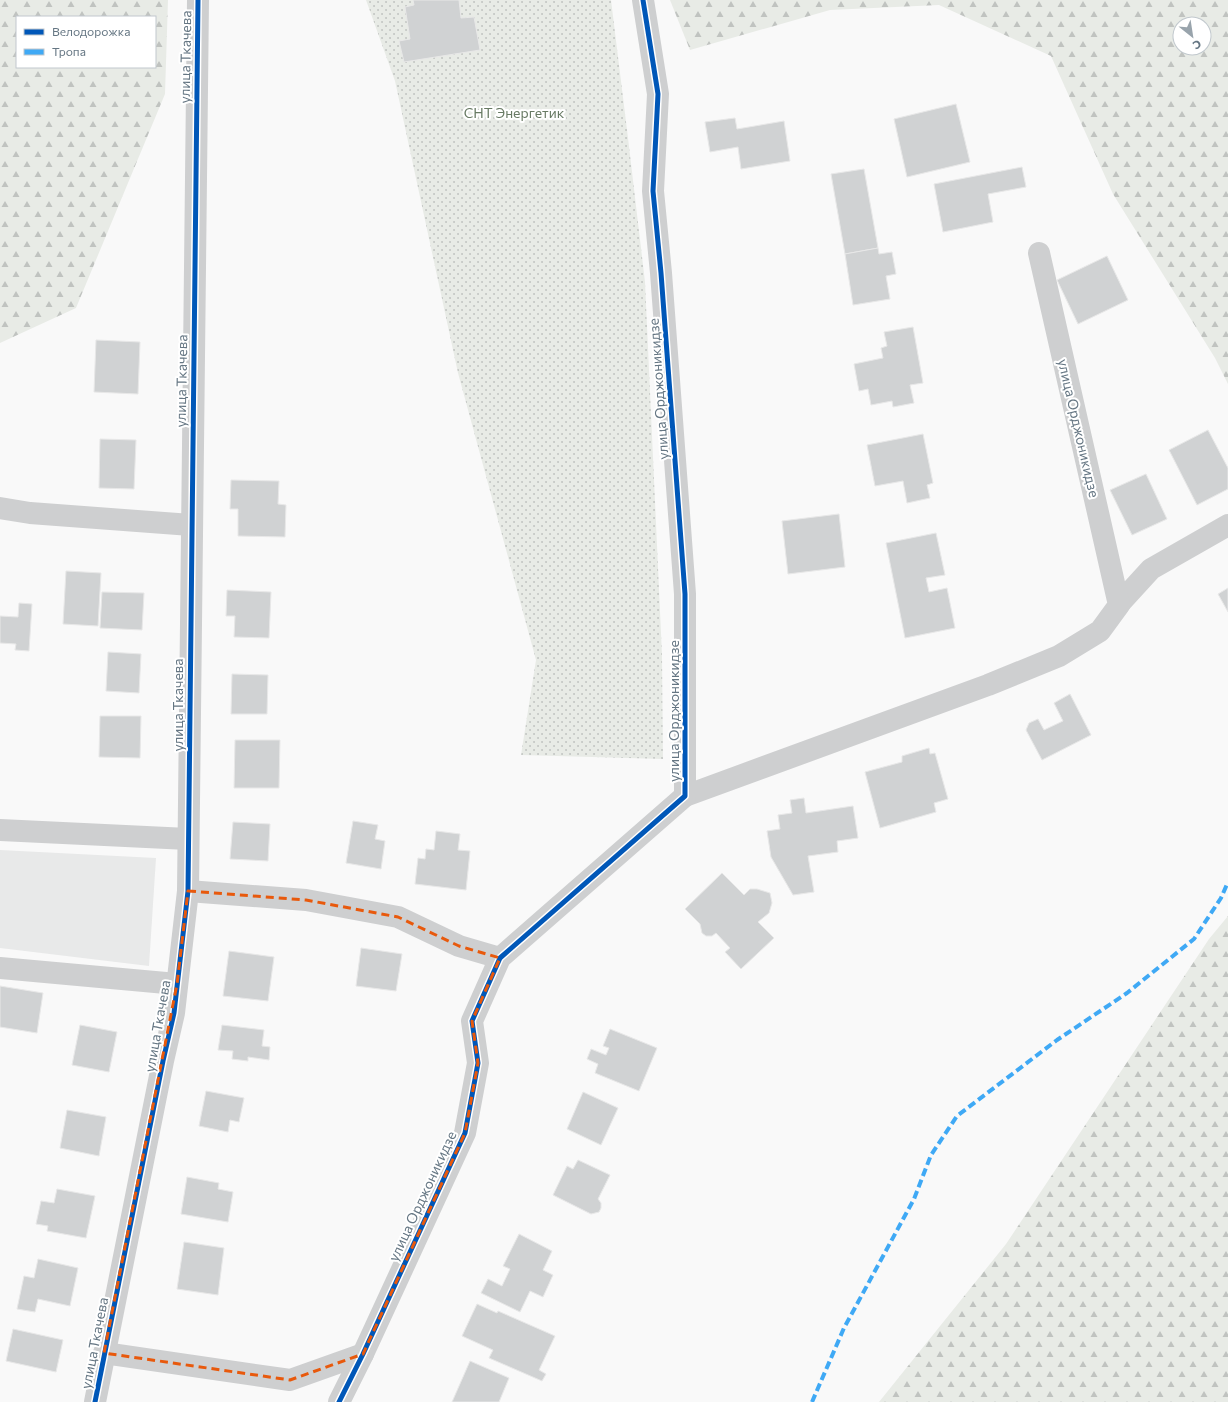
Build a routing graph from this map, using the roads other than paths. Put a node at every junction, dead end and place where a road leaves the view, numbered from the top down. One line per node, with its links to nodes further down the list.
1 (198, 0): 6 (street, улица Ткачева)
2 (643, 0): 8 (street, улица Орджоникидзе)
3 (1039, 253): 7 (street, улица Орджоникидзе)
4 (0, 508): 6 (street)
5 (1228, 524): 7 (street, улица Орджоникидзе)
6 (191, 525): 10 (street, улица Ткачева)
7 (1119, 604): 8 (street, улица Орджоникидзе)
8 (685, 796): 12 (street, улица Орджоникидзе)
9 (0, 830): 10 (street)
10 (188, 839): 11 (street, улица Ткачева)
11 (188, 890): 12 (street); 14 (street, улица Ткачева)
12 (500, 958): 16 (street, улица Орджоникидзе)
13 (0, 968): 14 (street)
14 (177, 984): 15 (street, улица Ткачева)
15 (104, 1353): 16 (street); 17 (street, улица Ткачева)
16 (363, 1354): 18 (street, улица Орджоникидзе)
17 (95, 1402)
18 (339, 1402)

